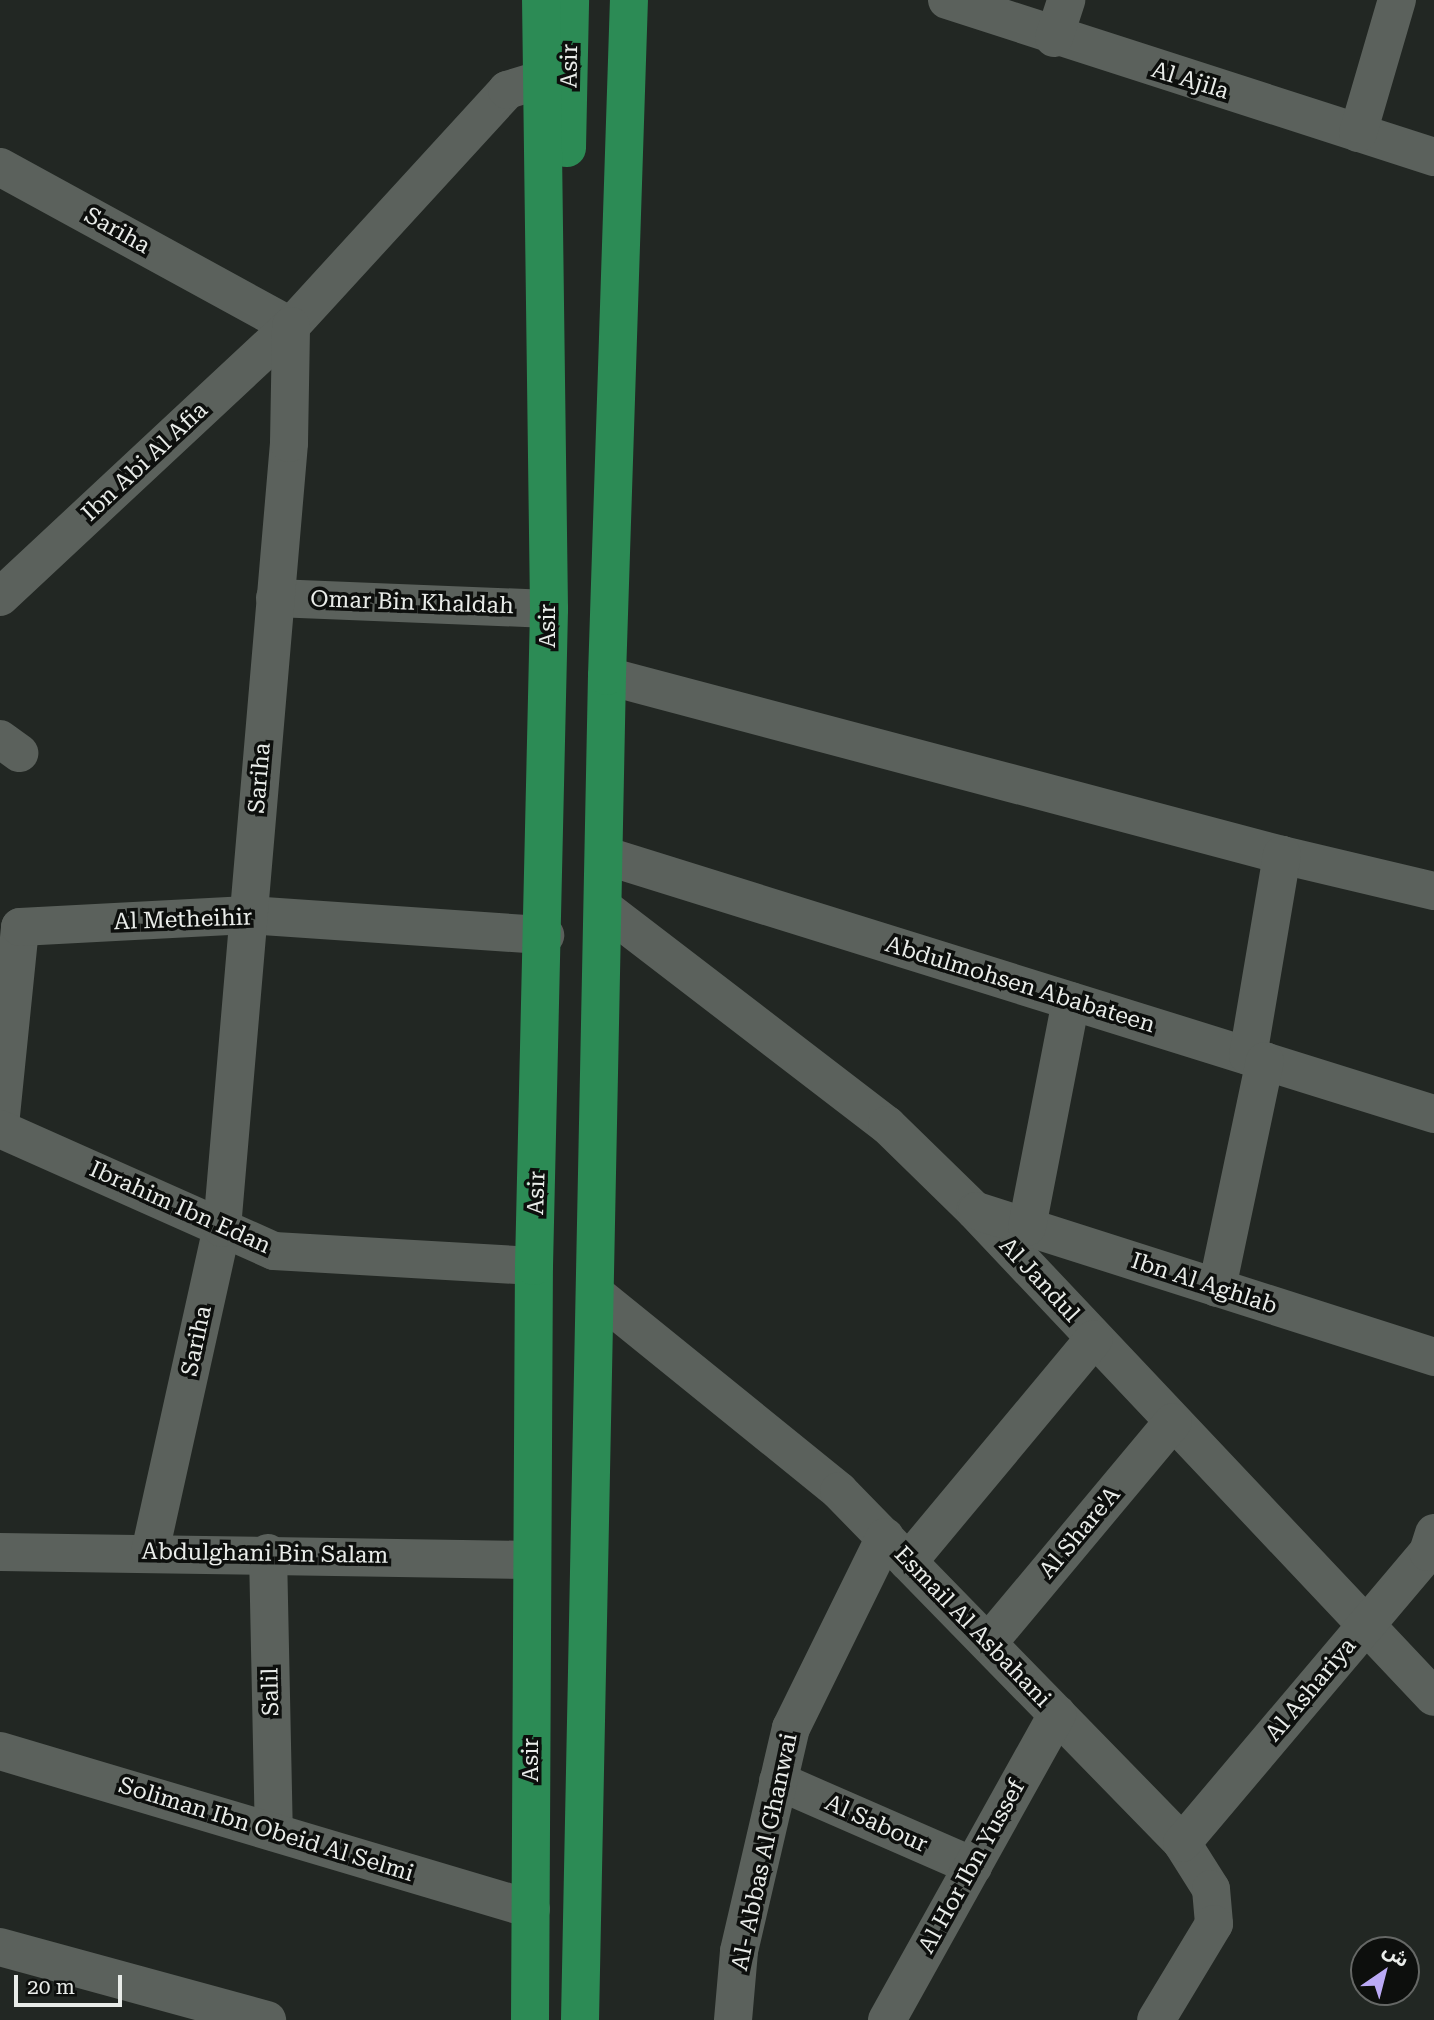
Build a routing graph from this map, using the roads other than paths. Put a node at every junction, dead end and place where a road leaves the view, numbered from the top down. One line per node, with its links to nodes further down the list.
1 (541, 0): 8 (main road)
2 (570, 0): 13 (main road, Asir)
3 (629, 0): 17 (main road)
4 (947, 0): 7 (street, Al Ajila)
5 (1066, 0): 7 (street)
6 (1397, 0): 9 (street)
7 (1054, 38): 9 (street, Al Ajila)
8 (542, 79): 12 (street, Ibn Abi Al Afia); 13 (main road)
9 (1358, 133): 10 (street, Al Ajila)
10 (1434, 157)
11 (0, 167): 12 (street, Sariha)
12 (291, 326): 14 (street, Ibn Abi Al Afia); 15 (street, Sariha)
13 (546, 365): 16 (main road, Asir)
14 (0, 597)
15 (275, 598): 16 (street, Omar Bin Khaldah); 22 (street, Sariha)
16 (549, 609): 23 (main road, Asir)
17 (607, 676): 18 (street); 19 (main road)
18 (1282, 855): 20 (street); 25 (street)
19 (606, 856): 21 (main road); 24 (street, Abdulmohsen Ababateen)
20 (1434, 891)
21 (604, 908): 28 (street, Al Jandul); 33 (main road)
22 (248, 915): 23 (street, Al Metheihir); 27 (street, Al Metheihir); 30 (street, Sariha)
23 (545, 935): 31 (main road, Asir)
24 (1071, 1001): 25 (street, Abdulmohsen Ababateen); 29 (street)
25 (1257, 1059): 26 (street, Abdulmohsen Ababateen); 32 (street)
26 (1434, 1114)
27 (0, 1127): 30 (street, Ibrahim Ibn Edan)
28 (975, 1211): 29 (street, Ibn Al Aghlab); 34 (street, Al Jandul)
29 (1027, 1227): 32 (street, Ibn Al Aghlab)
30 (222, 1228): 31 (street, Ibrahim Ibn Edan); 40 (street, Sariha)
31 (534, 1266): 42 (main road, Asir)
32 (1217, 1288): 35 (street, Ibn Al Aghlab)
33 (596, 1294): 38 (street, Esmail Al Asbahani); 57 (main road)
34 (1094, 1339): 36 (street, Al Jandul); 38 (street, Al- Abbas Al Ghanwai)
35 (1434, 1357)
36 (1173, 1422): 43 (street, Al Jandul); 44 (street, Al Share'A)
37 (1434, 1533): 43 (street, Al Ashariya)
38 (897, 1550): 44 (street, Esmail Al Asbahani); 48 (street, Al- Abbas Al Ghanwai)
39 (0, 1552): 40 (street, Abdulghani Bin Salam)
40 (150, 1552): 41 (street, Abdulghani Bin Salam)
41 (268, 1553): 42 (street, Abdulghani Bin Salam); 49 (street, Salil)
42 (530, 1560): 52 (main road, Asir)
43 (1364, 1627): 45 (street, Al Jandul); 50 (street, Al Ashariya)
44 (988, 1643): 46 (street, Esmail Al Asbahani)
45 (1434, 1697)
46 (1057, 1714): 50 (street, Esmail Al Asbahani); 51 (street, Al Hor Ibn Yussef)
47 (0, 1751): 49 (street, Soliman Ibn Obeid Al Selmi)
48 (778, 1781): 51 (street, Al Sabour); 58 (street, Al- Abbas Al Ghanwai)
49 (274, 1832): 52 (street, Soliman Ibn Obeid Al Selmi)
50 (1182, 1843): 54 (street, Esmail Al Asbahani)
51 (973, 1866): 59 (street, Al Hor Ibn Yussef)
52 (531, 1909): 56 (main road, Asir)
53 (0, 1947): 55 (street)
54 (1167, 2015)
55 (267, 2020)
56 (530, 2020)
57 (580, 2020)
58 (733, 2020)
59 (887, 2020)

